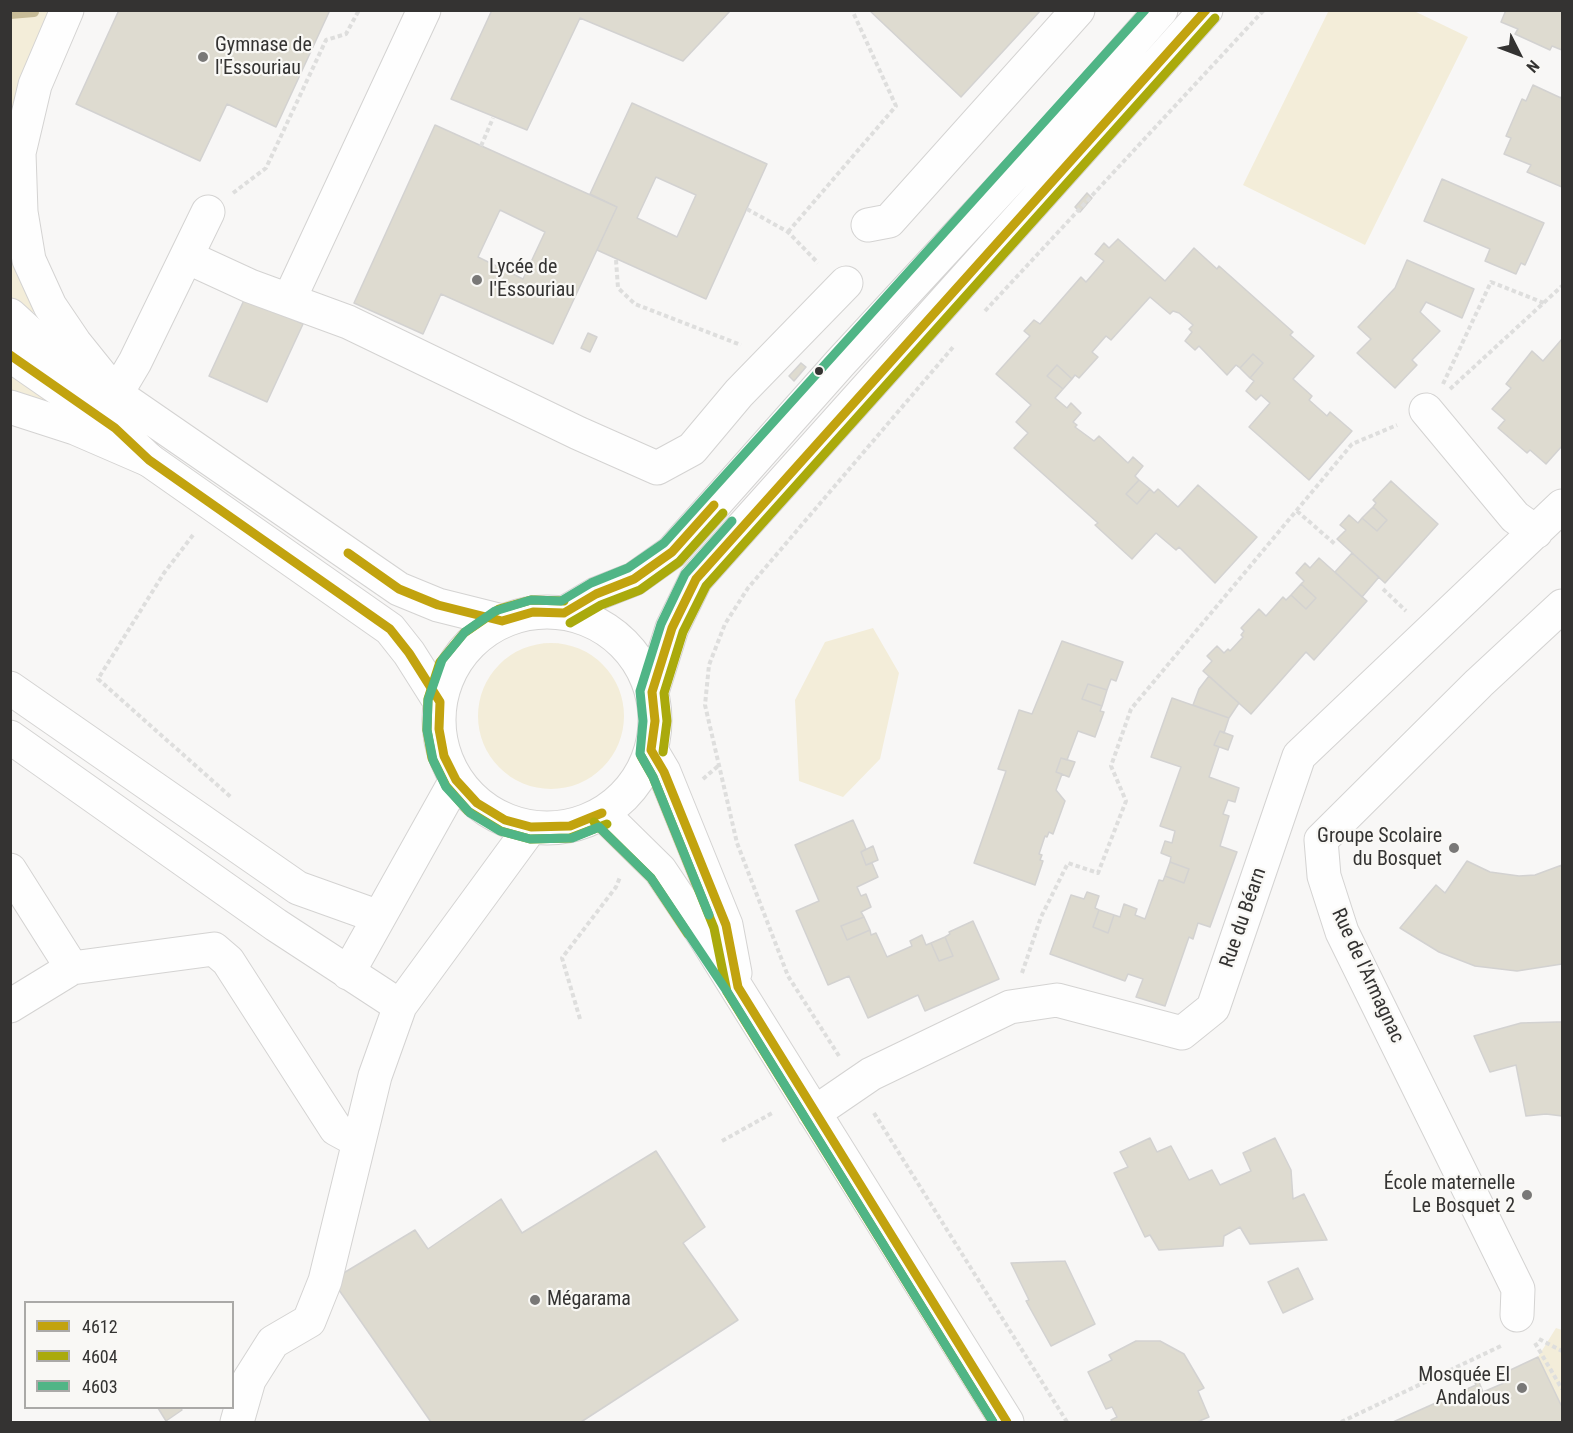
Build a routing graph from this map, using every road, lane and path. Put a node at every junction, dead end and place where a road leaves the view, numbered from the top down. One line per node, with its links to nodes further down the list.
1 (67, 10): 27 (street)
2 (359, 10): 12 (path)
3 (424, 10): 20 (street)
4 (852, 10): 14 (path)
5 (1078, 10): 13 (street)
6 (1161, 10): 37 (street)
7 (1206, 10): 40 (street)
8 (1264, 10): 23 (path)
9 (493, 118): 10 (path)
10 (481, 146)
11 (747, 208): 14 (path)
12 (208, 212): 15 (street)
13 (868, 225)
14 (788, 232): 17 (path)
15 (187, 257): 20 (street); 27 (street)
16 (616, 260): 25 (path)
17 (819, 264)
18 (846, 283): 20 (street)
19 (1563, 286): 21 (path)
20 (289, 300)
21 (1544, 303): 28 (path); 28 (path)
22 (10, 315): 27 (street)
23 (980, 316)
24 (957, 343): 44 (path)
25 (744, 346)
26 (10, 355): 30 (street)
27 (116, 394): 38 (street)
28 (1430, 406): 32 (path); 33 (street)
29 (10, 407): 30 (street)
30 (149, 460): 41 (street)
31 (1563, 506): 33 (street, Rue du Béarn)
32 (1297, 511): 35 (path); 58 (path)
33 (1536, 532): 58 (street, Rue du Béarn)
34 (193, 535): 47 (path)
35 (1336, 545)
36 (1563, 606): 64 (street, Rue de l'Armagnac)
37 (564, 613): 38 (street); 40 (street)
38 (502, 621): 41 (street)
39 (10, 688): 52 (street)
40 (652, 692): 43 (street)
41 (440, 702): 45 (street)
42 (10, 737): 54 (street)
43 (651, 750): 46 (street); 48 (street)
44 (718, 766): 46 (path); 60 (path)
45 (456, 780): 49 (street); 52 (street)
46 (675, 801): 55 (street)
47 (236, 802)
48 (602, 813): 49 (street); 50 (street)
49 (531, 827): 57 (street)
50 (634, 843): 55 (street); 59 (path)
51 (10, 870): 53 (street)
52 (379, 917): 54 (street)
53 (72, 968): 56 (street); 63 (street)
54 (348, 973): 57 (street)
55 (738, 987): 61 (street)
56 (10, 1006)
57 (400, 1006): 63 (street)
58 (1010, 1007): 60 (street, Rue du Béarn)
59 (580, 1019)
60 (857, 1085): 61 (street, Rue du Béarn); 69 (path)
61 (809, 1104): 62 (path); 68 (street)
62 (722, 1140)
63 (358, 1141): 67 (street)
64 (1523, 1324): 65 (path); 66 (path); 70 (path)
65 (1563, 1351)
66 (1563, 1389)
67 (237, 1422)
68 (1007, 1422)
69 (1067, 1422)
70 (1341, 1422)

